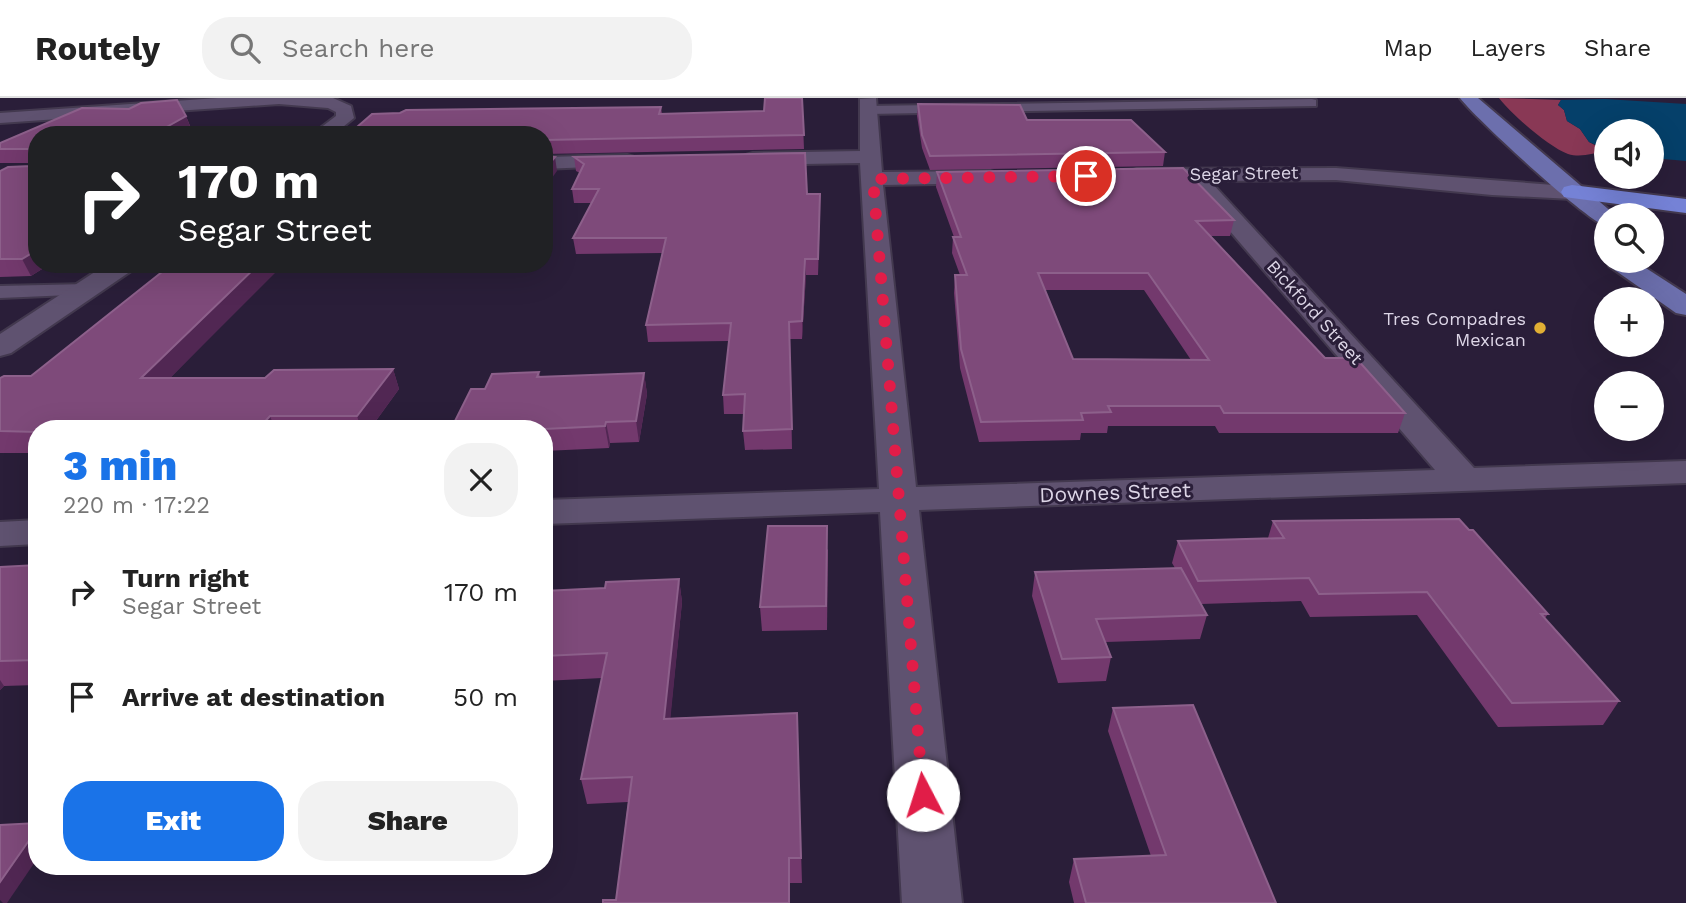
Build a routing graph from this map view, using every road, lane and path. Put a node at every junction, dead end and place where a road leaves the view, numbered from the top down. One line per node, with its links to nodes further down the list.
1 (1471, 100): 13 (main road)
2 (1312, 103): 3 (lane)
3 (868, 105): 9 (street)
4 (0, 118): 5 (street)
5 (333, 126)
6 (739, 159): 9 (street)
7 (642, 161): 8 (street)
8 (553, 163)
9 (872, 168): 12 (street); 26 (street)
10 (1192, 174): 11 (street, Segar Street); 13 (street, Segar Street); 25 (street, Bickford Street)
11 (1123, 175)
12 (1012, 177)
13 (1572, 192): 14 (highway); 15 (highway); 16 (main road); 17 (main road)
14 (1686, 193)
15 (1686, 206)
16 (1594, 209)
17 (1575, 224)
18 (111, 273): 20 (street)
19 (1637, 273): 22 (main road)
20 (87, 289): 21 (lane); 23 (street)
21 (0, 292)
22 (1686, 307)
23 (0, 347)
24 (1686, 472): 25 (street, Downes Street)
25 (1465, 481): 26 (street, Downes Street)
26 (899, 498): 27 (street, Downes Street); 30 (street)
27 (553, 512)
28 (28, 533): 29 (street)
29 (0, 534)
30 (932, 903)

